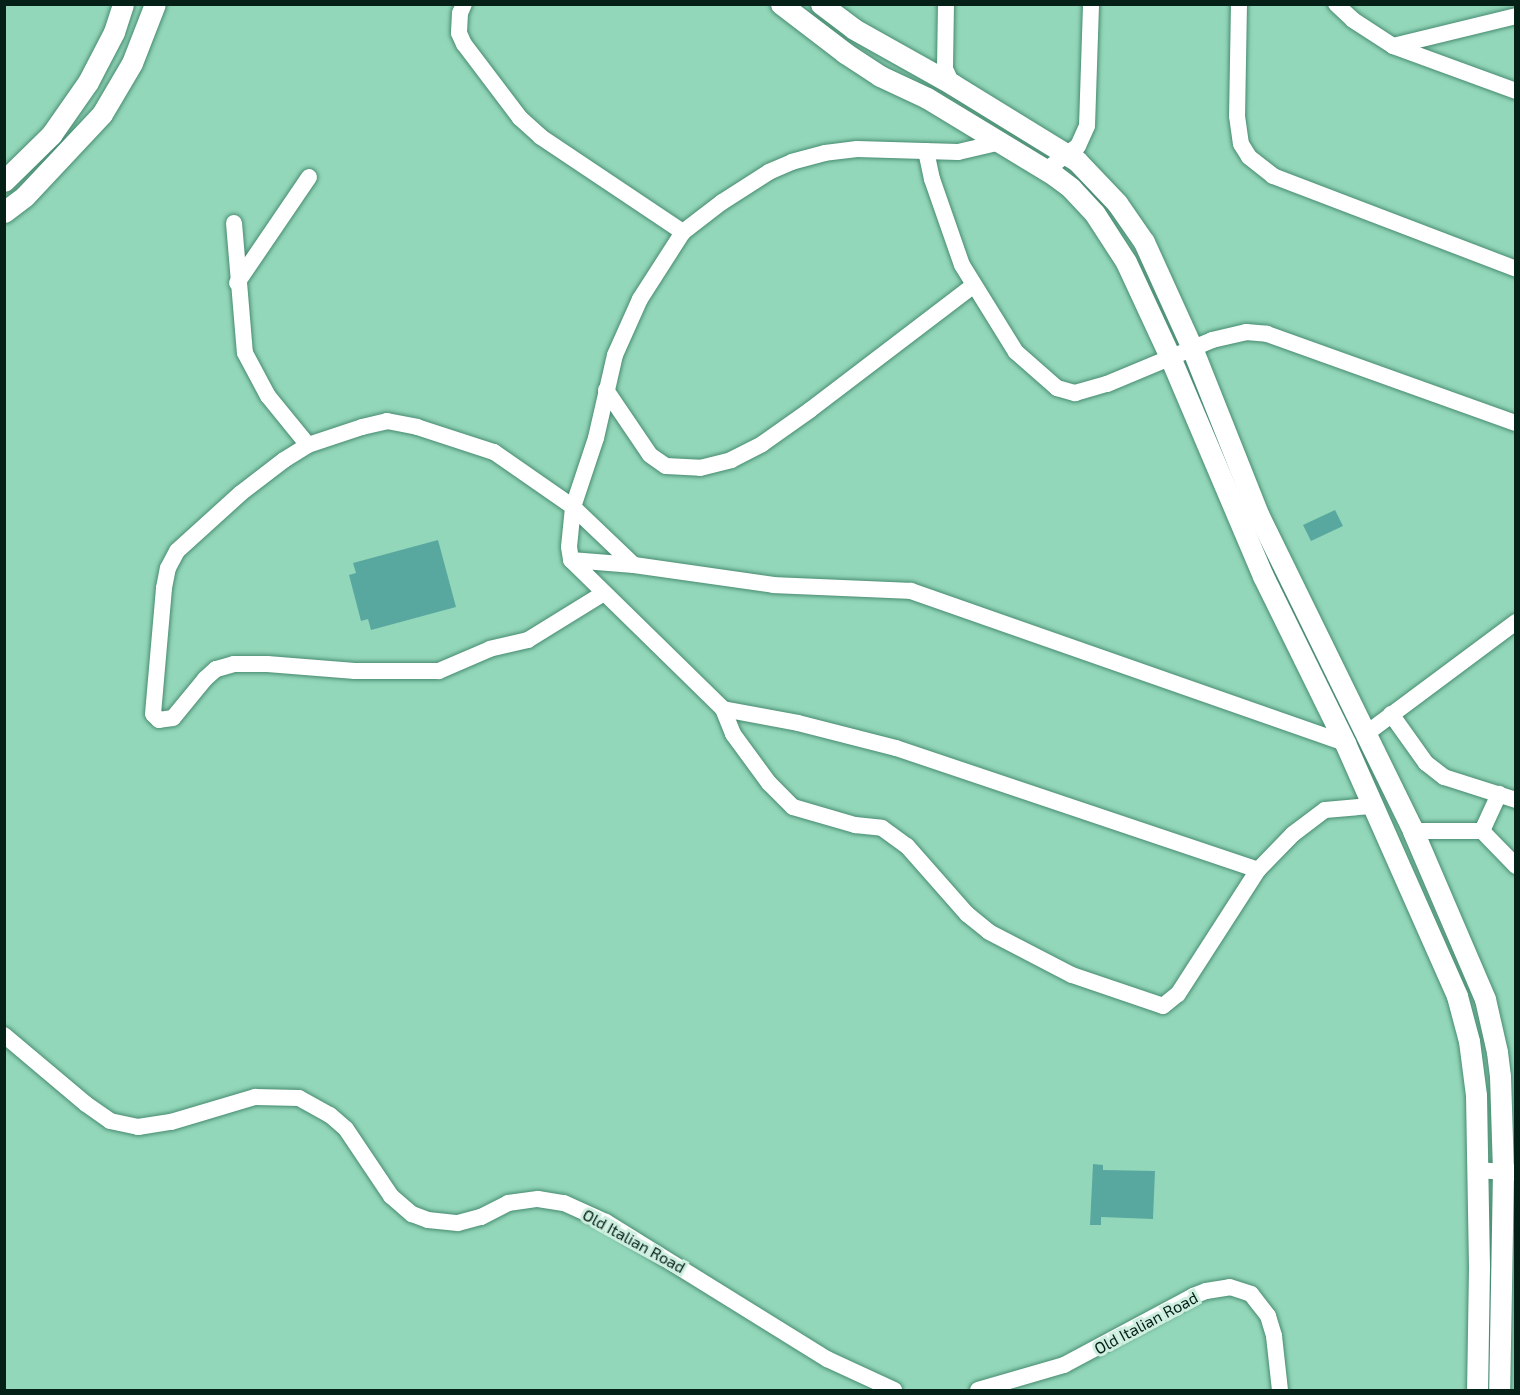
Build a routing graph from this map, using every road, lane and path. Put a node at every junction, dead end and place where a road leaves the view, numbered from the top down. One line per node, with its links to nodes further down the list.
1 (123, 4): 19 (main road)
2 (155, 4): 20 (main road)
3 (464, 4): 22 (street)
4 (781, 4): 14 (main road)
5 (821, 4): 12 (main road)
6 (946, 4): 12 (street)
7 (1091, 4): 16 (street)
8 (1239, 4): 23 (street)
9 (1336, 4): 11 (street)
10 (1515, 16): 11 (street)
11 (1394, 46): 13 (street)
12 (952, 84): 16 (main road)
13 (1515, 91)
14 (1001, 142): 15 (street); 17 (main road)
15 (926, 151): 22 (street); 25 (street)
16 (1067, 154): 17 (street); 26 (main road)
17 (1046, 170): 27 (main road)
18 (309, 177): 24 (street)
19 (4, 181)
20 (4, 212)
21 (234, 223): 24 (street)
22 (683, 232): 28 (street)
23 (1515, 270)
24 (237, 283): 30 (street)
25 (974, 285): 27 (street); 28 (street)
26 (1192, 348): 27 (street); 29 (street); 32 (main road)
27 (1170, 357): 32 (main road)
28 (606, 390): 31 (street)
29 (1515, 423)
30 (308, 446): 31 (street); 37 (street)
31 (573, 507): 33 (street); 34 (street)
32 (1250, 520): 35 (main road); 36 (main road)
33 (571, 560): 34 (street); 37 (street)
34 (634, 565): 42 (street)
35 (1283, 566): 36 (main road); 41 (main road)
36 (1263, 576): 42 (main road)
37 (604, 593): 39 (street)
38 (1515, 622): 40 (street)
39 (723, 709): 49 (street); 49 (street)
40 (1391, 714): 41 (street); 43 (street)
41 (1367, 733): 46 (main road)
42 (1345, 743): 45 (main road)
43 (1499, 794): 44 (street); 47 (street)
44 (1515, 800)
45 (1371, 806): 49 (street); 51 (main road)
46 (1413, 831): 47 (street); 52 (main road)
47 (1482, 831): 48 (street)
48 (1515, 866)
49 (1258, 870)
50 (4, 1035): 53 (street, Old Italian Road)
51 (1477, 1170): 52 (street); 56 (main road)
52 (1509, 1172): 57 (main road)
53 (894, 1390)
54 (978, 1390): 55 (street, Old Italian Road)
55 (1280, 1390)
56 (1477, 1390)
57 (1498, 1390)

